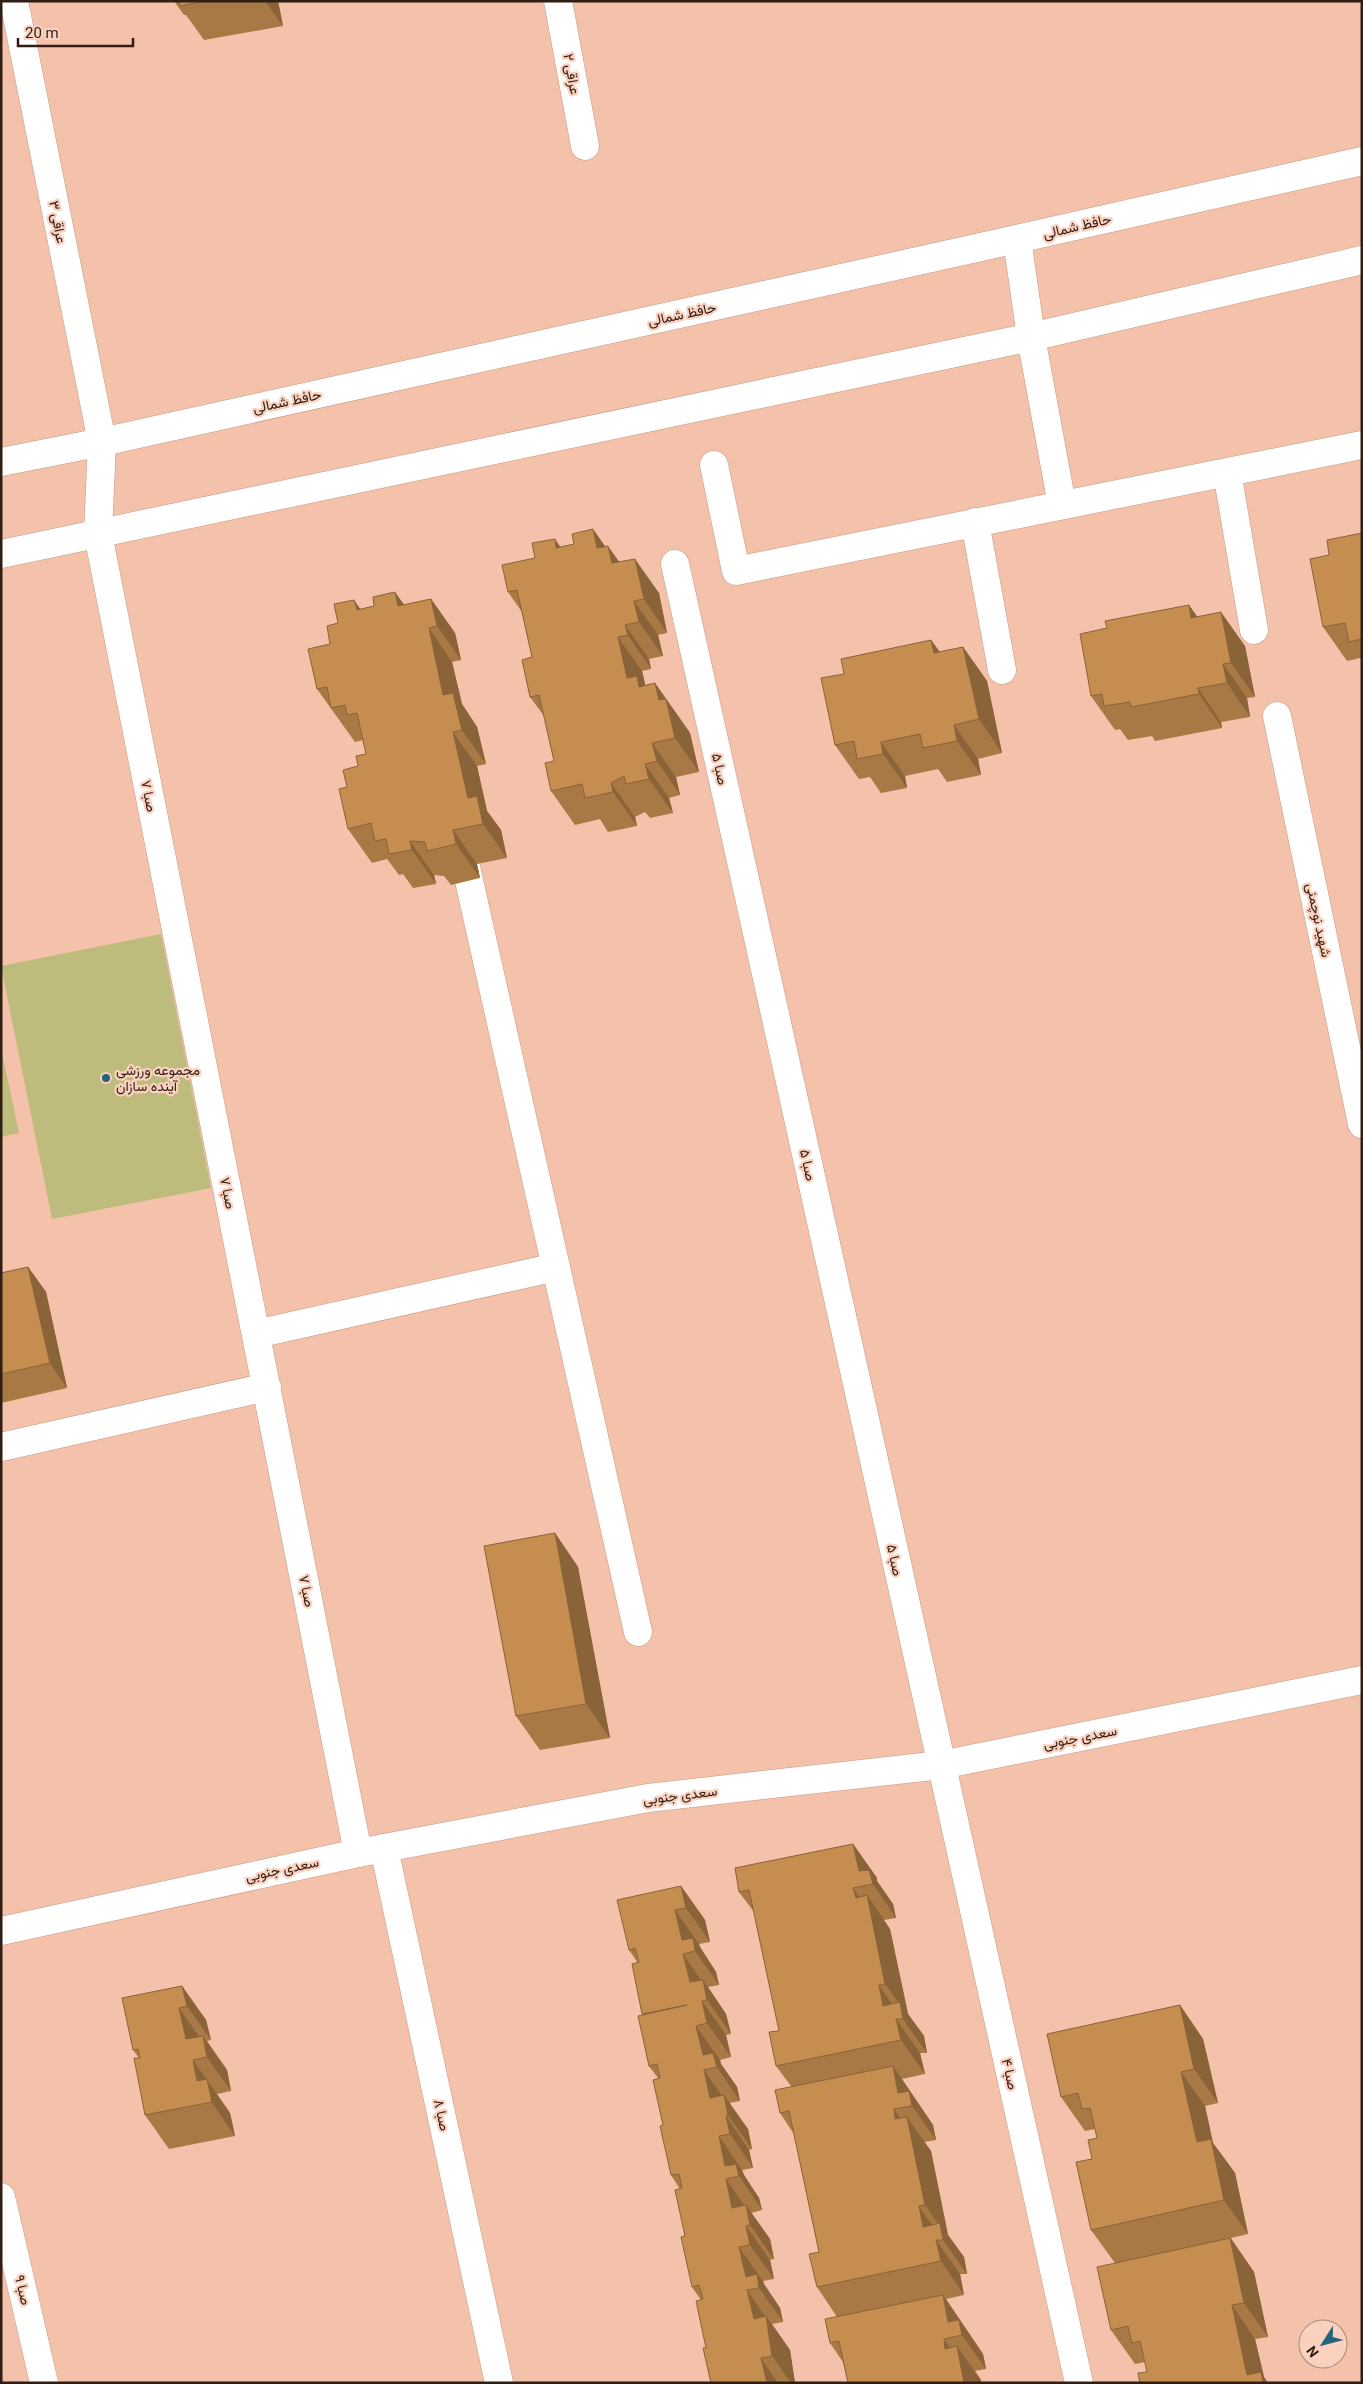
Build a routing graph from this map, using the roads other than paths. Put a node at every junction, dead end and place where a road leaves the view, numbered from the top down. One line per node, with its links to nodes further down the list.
1 (14, 1): 8 (street, عراقی ۳)
2 (558, 1): 3 (street, عراقی ۲)
3 (585, 146)
4 (1362, 161): 5 (street, حافظ شمالی)
5 (1017, 239): 7 (street); 8 (street, حافظ شمالی)
6 (1362, 260): 7 (street)
7 (1032, 337): 13 (street); 15 (street)
8 (102, 442): 10 (street, حافظ شمالی); 15 (street, عراقی ۳)
9 (1362, 445): 12 (street)
10 (1, 462)
11 (714, 465): 14 (street)
12 (1228, 472): 13 (street); 18 (street)
13 (1062, 505): 14 (street)
14 (975, 522): 19 (street)
15 (98, 534): 16 (street); 24 (street, صبا ۷)
16 (1, 554)
17 (675, 564): 29 (street, صبا ۵)
18 (1254, 630)
19 (1002, 670)
20 (1277, 716): 22 (street, شهید نوچمنی)
21 (461, 845): 23 (street)
22 (1362, 1124)
23 (556, 1267): 24 (street); 27 (street)
24 (256, 1334): 25 (street, صبا ۷)
25 (266, 1387): 26 (street); 30 (street, صبا ۷)
26 (1, 1447)
27 (638, 1632)
28 (1362, 1680): 29 (street, سعدی جنوبی)
29 (941, 1765): 30 (street, سعدی جنوبی); 35 (street, صبا ۴)
30 (371, 1850): 31 (street, سعدی جنوبی); 34 (street, صبا ۸)
31 (1, 1932)
32 (1, 2197): 33 (street, صبا ۹)
33 (44, 2383)
34 (499, 2383)
35 (1079, 2383)

